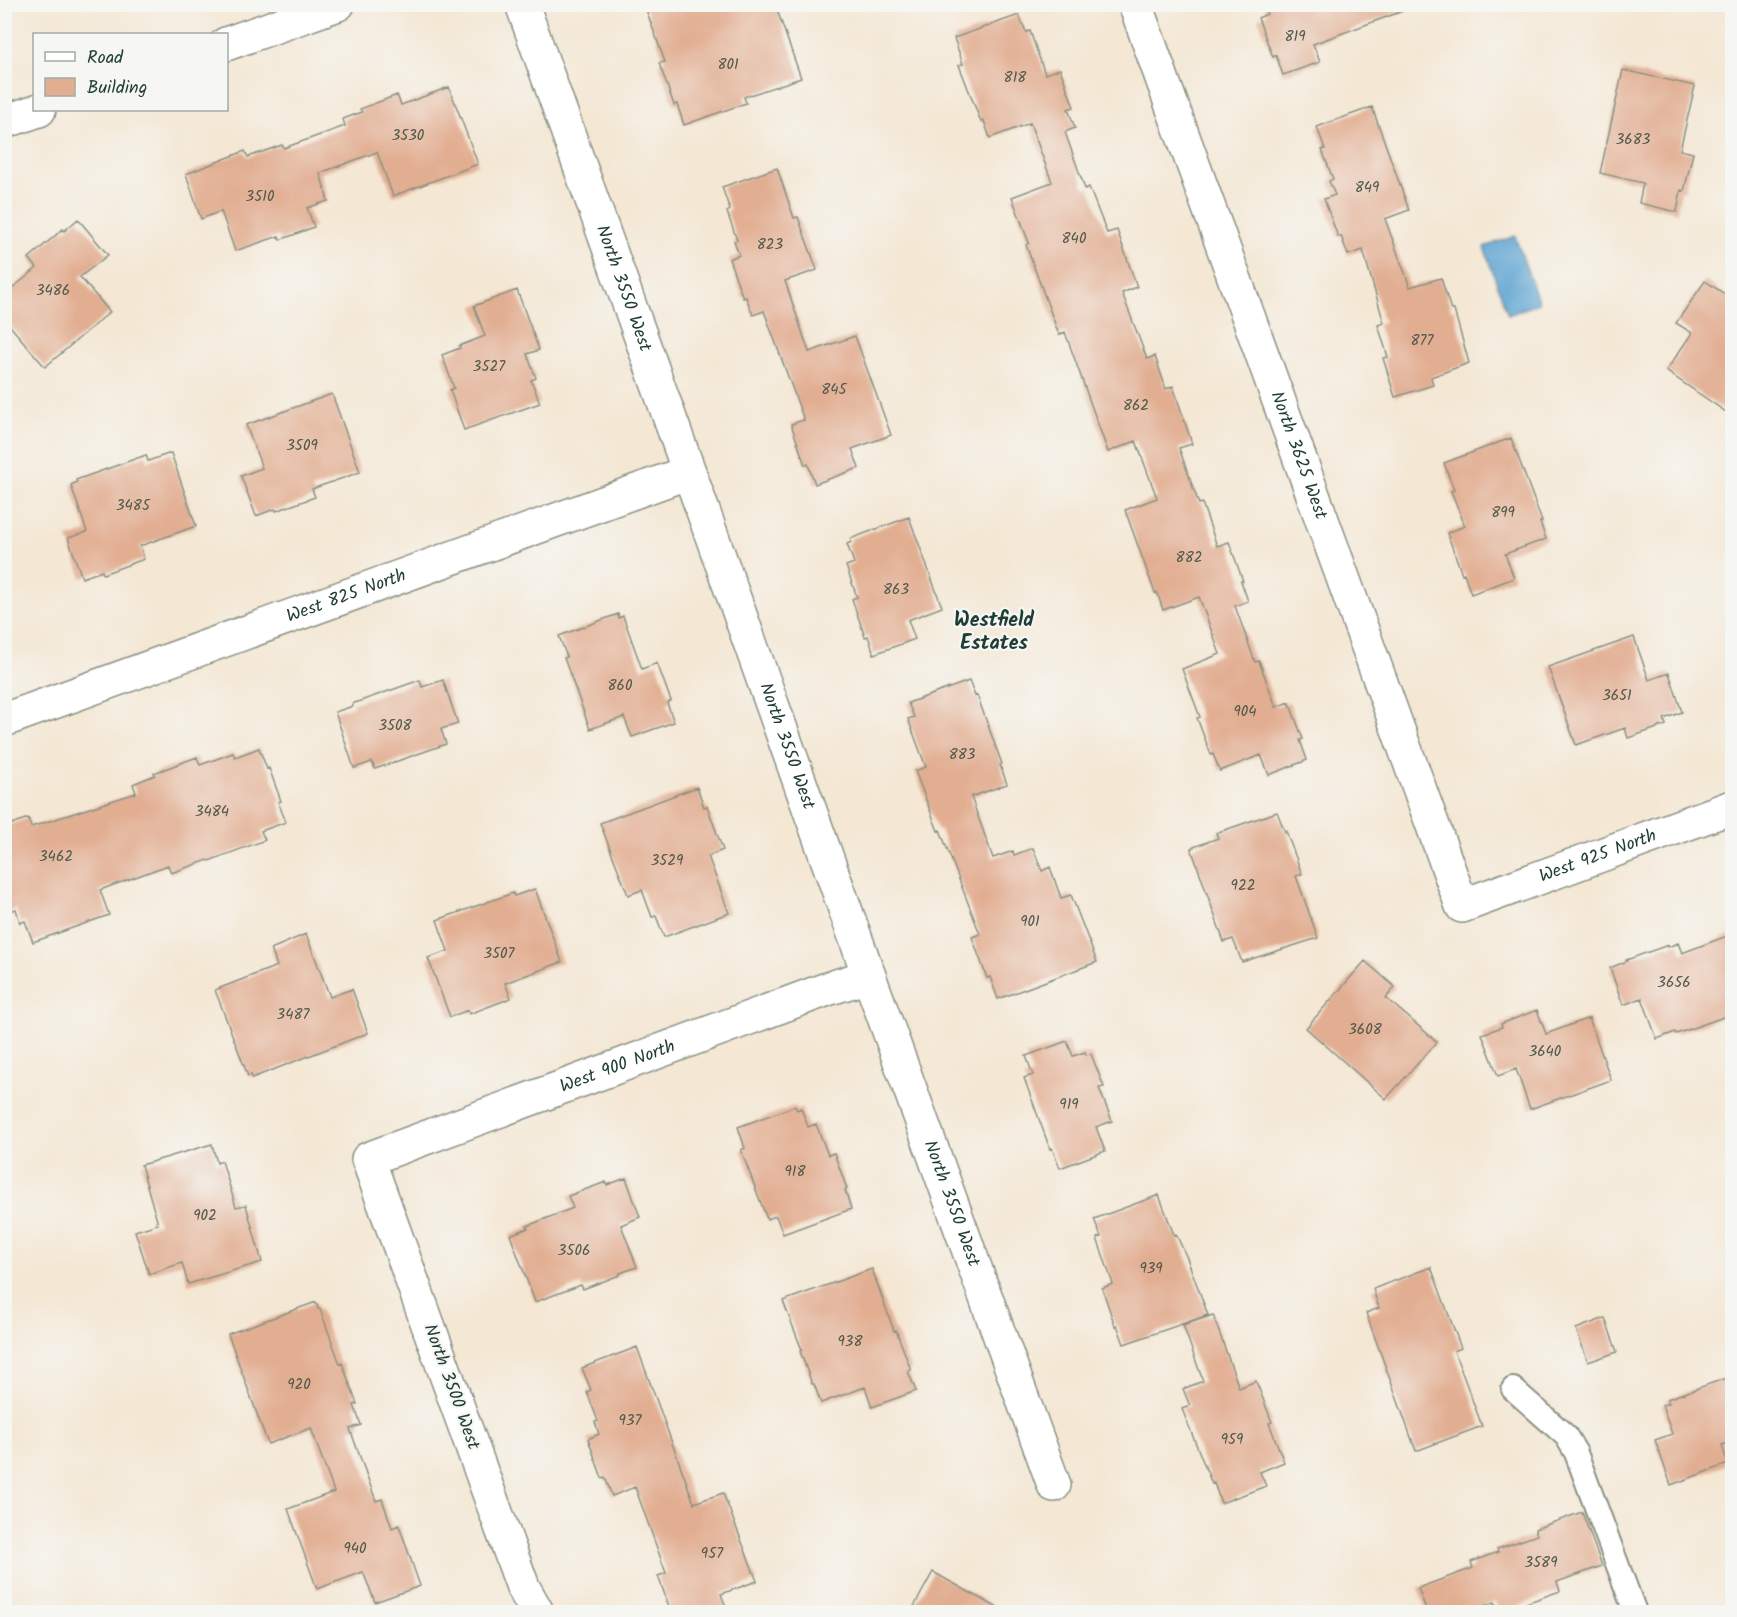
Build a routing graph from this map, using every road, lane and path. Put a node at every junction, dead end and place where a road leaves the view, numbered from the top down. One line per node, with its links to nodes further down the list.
1 (338, 4): 4 (street)
2 (522, 4): 7 (street, North 3550 West)
3 (1135, 4): 10 (street, North 3625 West)
4 (228, 43)
5 (36, 111): 6 (street)
6 (4, 122)
7 (689, 472): 8 (street, West 825 North); 11 (street, North 3550 West)
8 (4, 720)
9 (1732, 807): 10 (street, West 925 North)
10 (1462, 906)
11 (869, 976): 12 (street, West 900 North); 14 (street, North 3550 West)
12 (368, 1159): 15 (street, North 3500 West)
13 (1514, 1389): 16 (lane)
14 (1054, 1485)
15 (537, 1612)
16 (1635, 1612)

